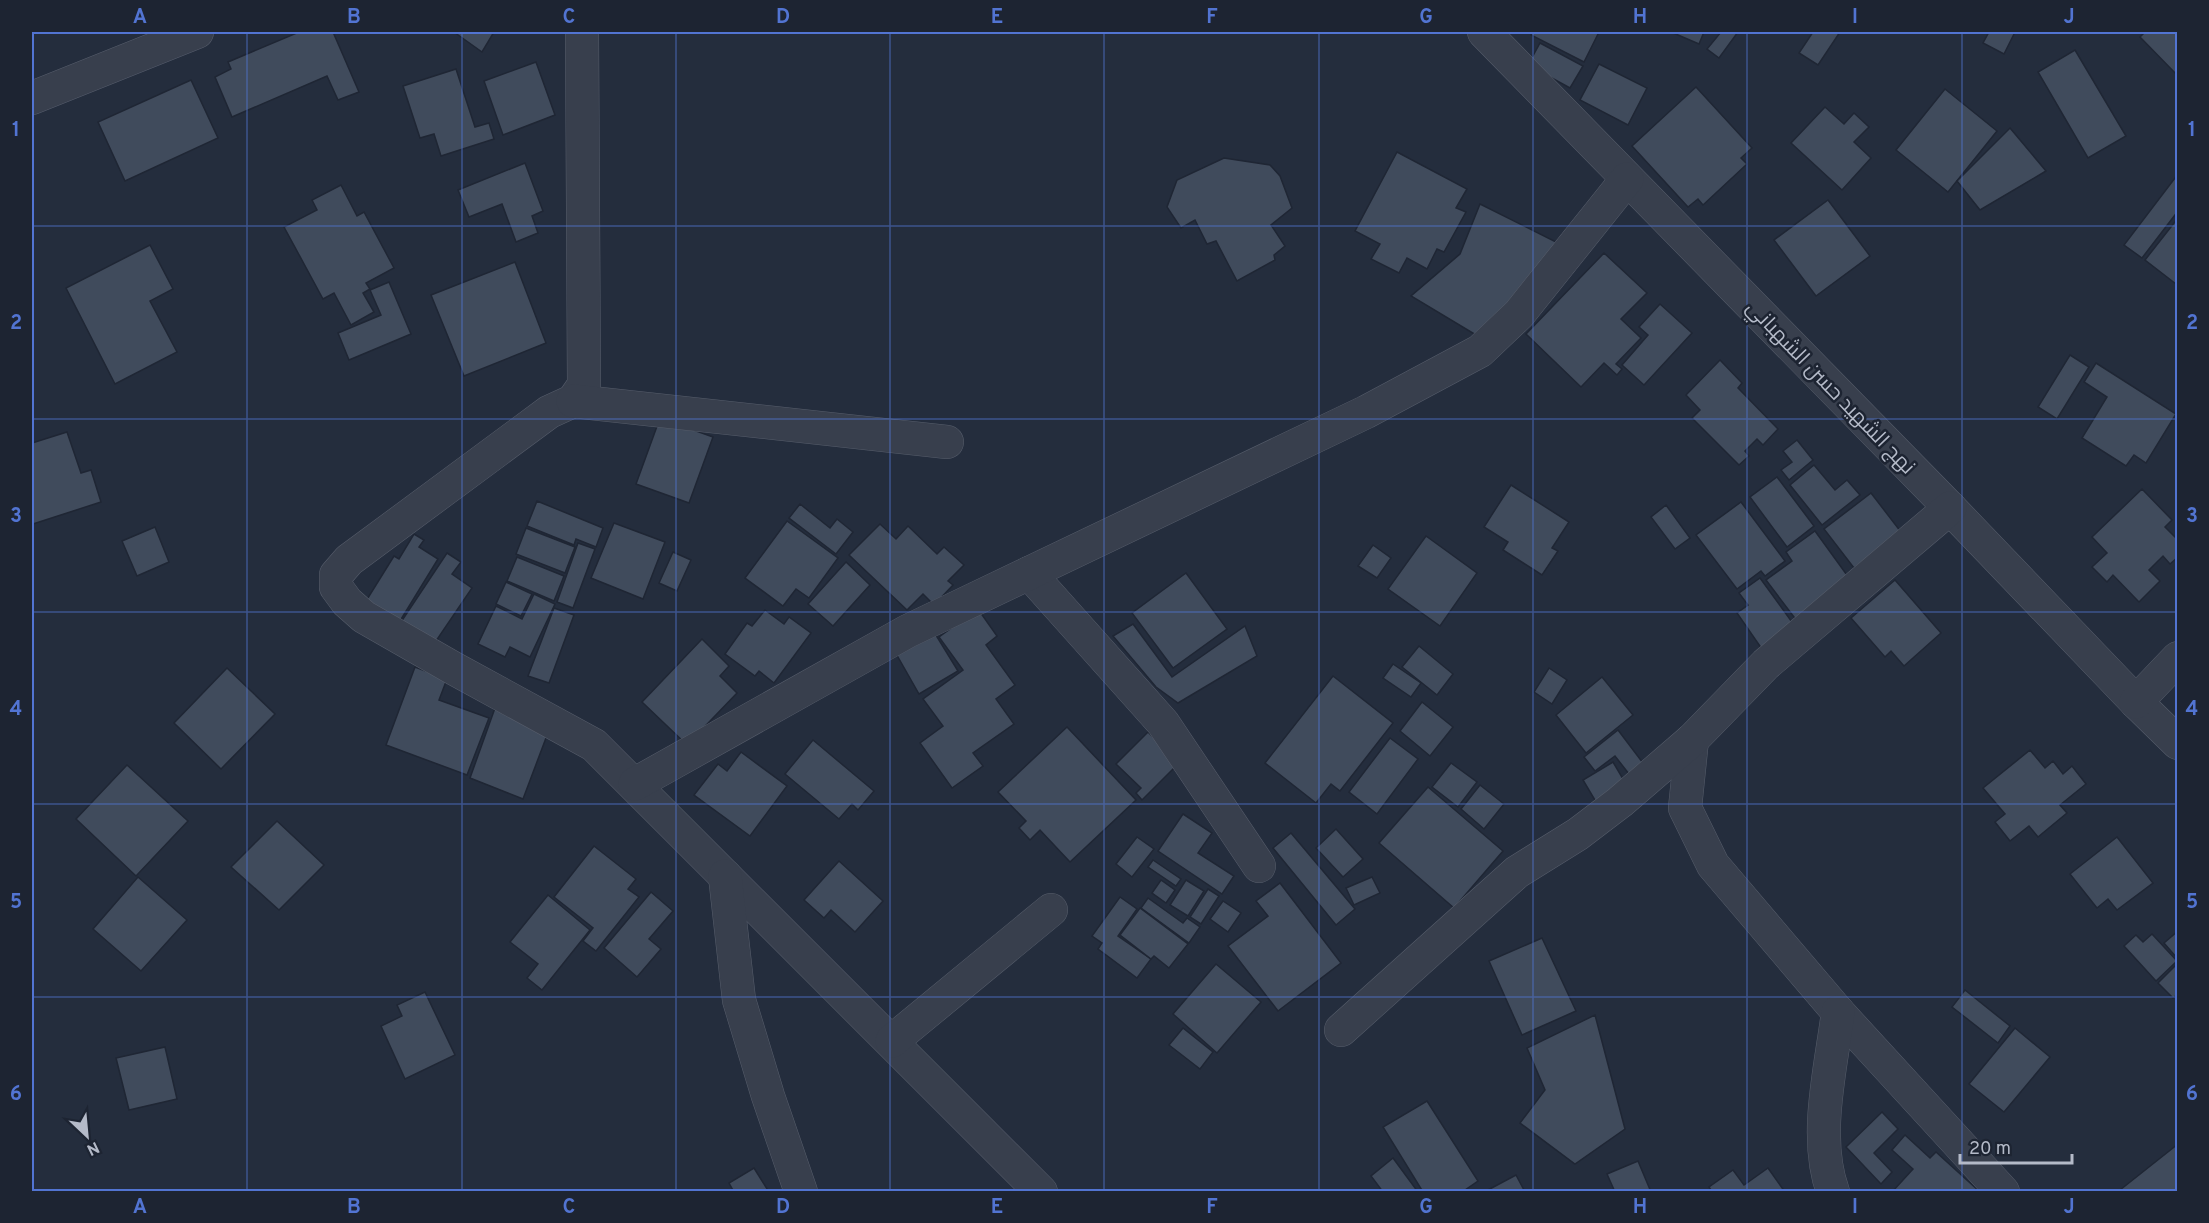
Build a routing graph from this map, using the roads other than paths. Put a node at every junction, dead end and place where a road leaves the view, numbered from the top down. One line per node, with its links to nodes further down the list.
1 (197, 32): 4 (street)
2 (582, 32): 6 (street)
3 (1484, 32): 5 (street, نهج الشهيد حسن الشهباني)
4 (32, 98)
5 (1627, 179): 8 (street, نهج الشهيد حسن الشهباني); 9 (street)
6 (573, 402): 7 (street); 14 (street)
7 (947, 442)
8 (1950, 508): 11 (street, نهج الشهيد حسن الشهباني); 12 (street)
9 (1029, 573): 14 (street); 15 (street)
10 (2178, 657): 11 (street)
11 (2136, 702): 13 (street, نهج الشهيد حسن الشهباني)
12 (1692, 740): 18 (street); 19 (street)
13 (2178, 743)
14 (634, 784): 16 (street)
15 (1259, 866)
16 (725, 876): 20 (street); 21 (street)
17 (1051, 910): 20 (street)
18 (1838, 1012): 23 (street); 24 (street)
19 (1341, 1030)
20 (892, 1041): 22 (street)
21 (801, 1191)
22 (1041, 1191)
23 (1833, 1191)
24 (2003, 1191)

